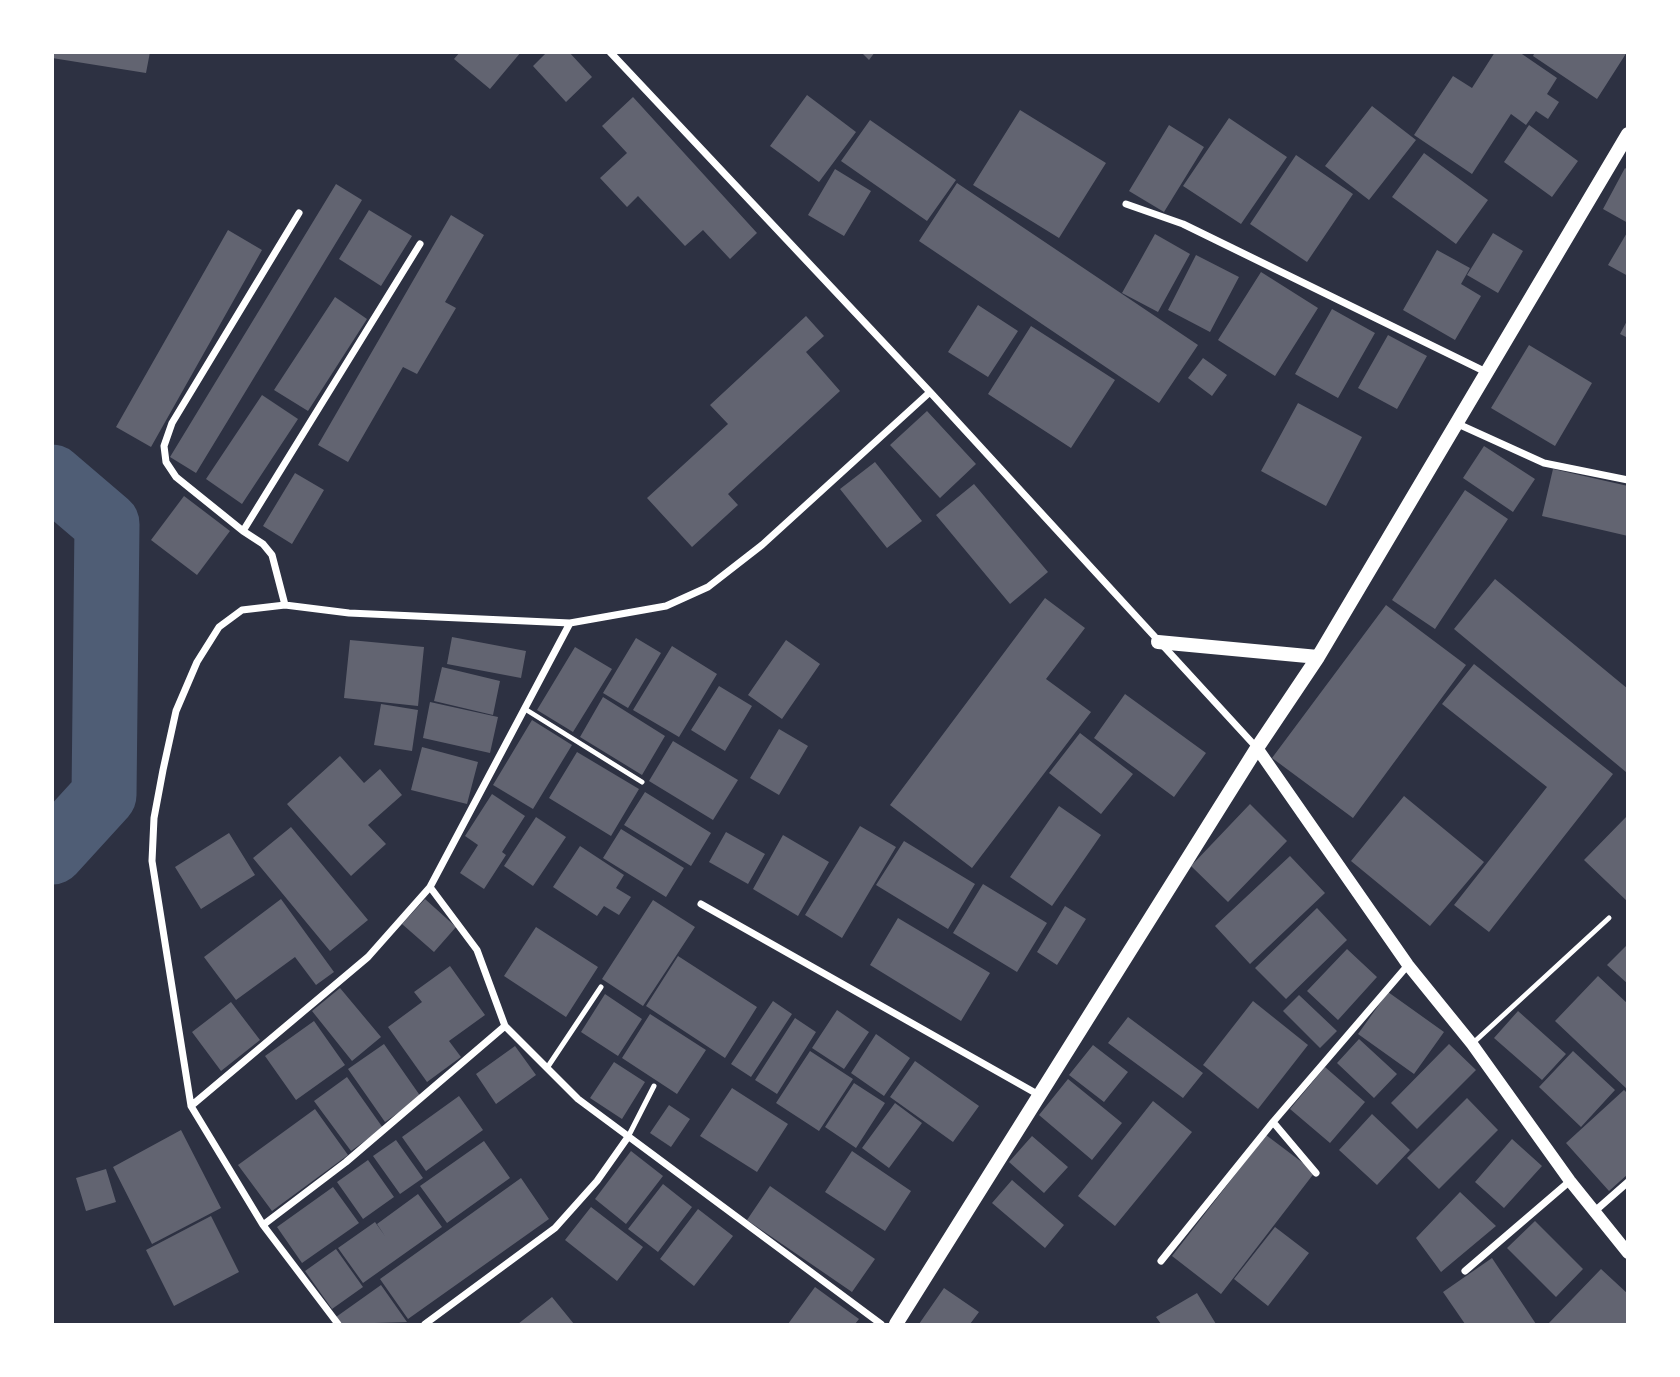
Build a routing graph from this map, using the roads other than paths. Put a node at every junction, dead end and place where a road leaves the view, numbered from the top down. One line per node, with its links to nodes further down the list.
1 (610, 52): 7 (street)
2 (1628, 134): 6 (main road)
3 (1126, 204): 6 (street)
4 (299, 213): 10 (street)
5 (420, 244): 10 (street)
6 (1488, 373): 8 (main road)
7 (930, 392): 12 (street); 13 (street)
8 (1458, 424): 9 (street); 14 (main road)
9 (1628, 480)
10 (243, 531): 11 (street)
11 (285, 605): 12 (street); 28 (street)
12 (570, 623): 15 (street)
13 (1158, 642): 14 (main road); 16 (street)
14 (1318, 657): 16 (main road)
15 (525, 709): 17 (lane); 18 (street)
16 (1257, 748): 21 (street); 27 (main road)
17 (642, 782)
18 (430, 887): 23 (street); 28 (street)
19 (701, 904): 27 (street)
20 (1609, 918): 24 (lane)
21 (1408, 965): 24 (street); 29 (street)
22 (601, 987): 25 (lane)
23 (505, 1026): 25 (street); 35 (street)
24 (1472, 1044): 32 (street)
25 (547, 1068): 30 (street)
26 (654, 1086): 30 (lane)
27 (1040, 1095): 42 (main road)
28 (191, 1106): 35 (street)
29 (1273, 1122): 31 (street); 37 (street)
30 (628, 1137): 40 (street); 41 (street)
31 (1316, 1173)
32 (1570, 1181): 34 (street); 38 (street)
33 (1628, 1182): 34 (street)
34 (1595, 1212): 36 (street)
35 (263, 1225): 39 (street)
36 (1628, 1253)
37 (1161, 1261)
38 (1465, 1271)
39 (338, 1325)
40 (425, 1325)
41 (881, 1325)
42 (896, 1325)

